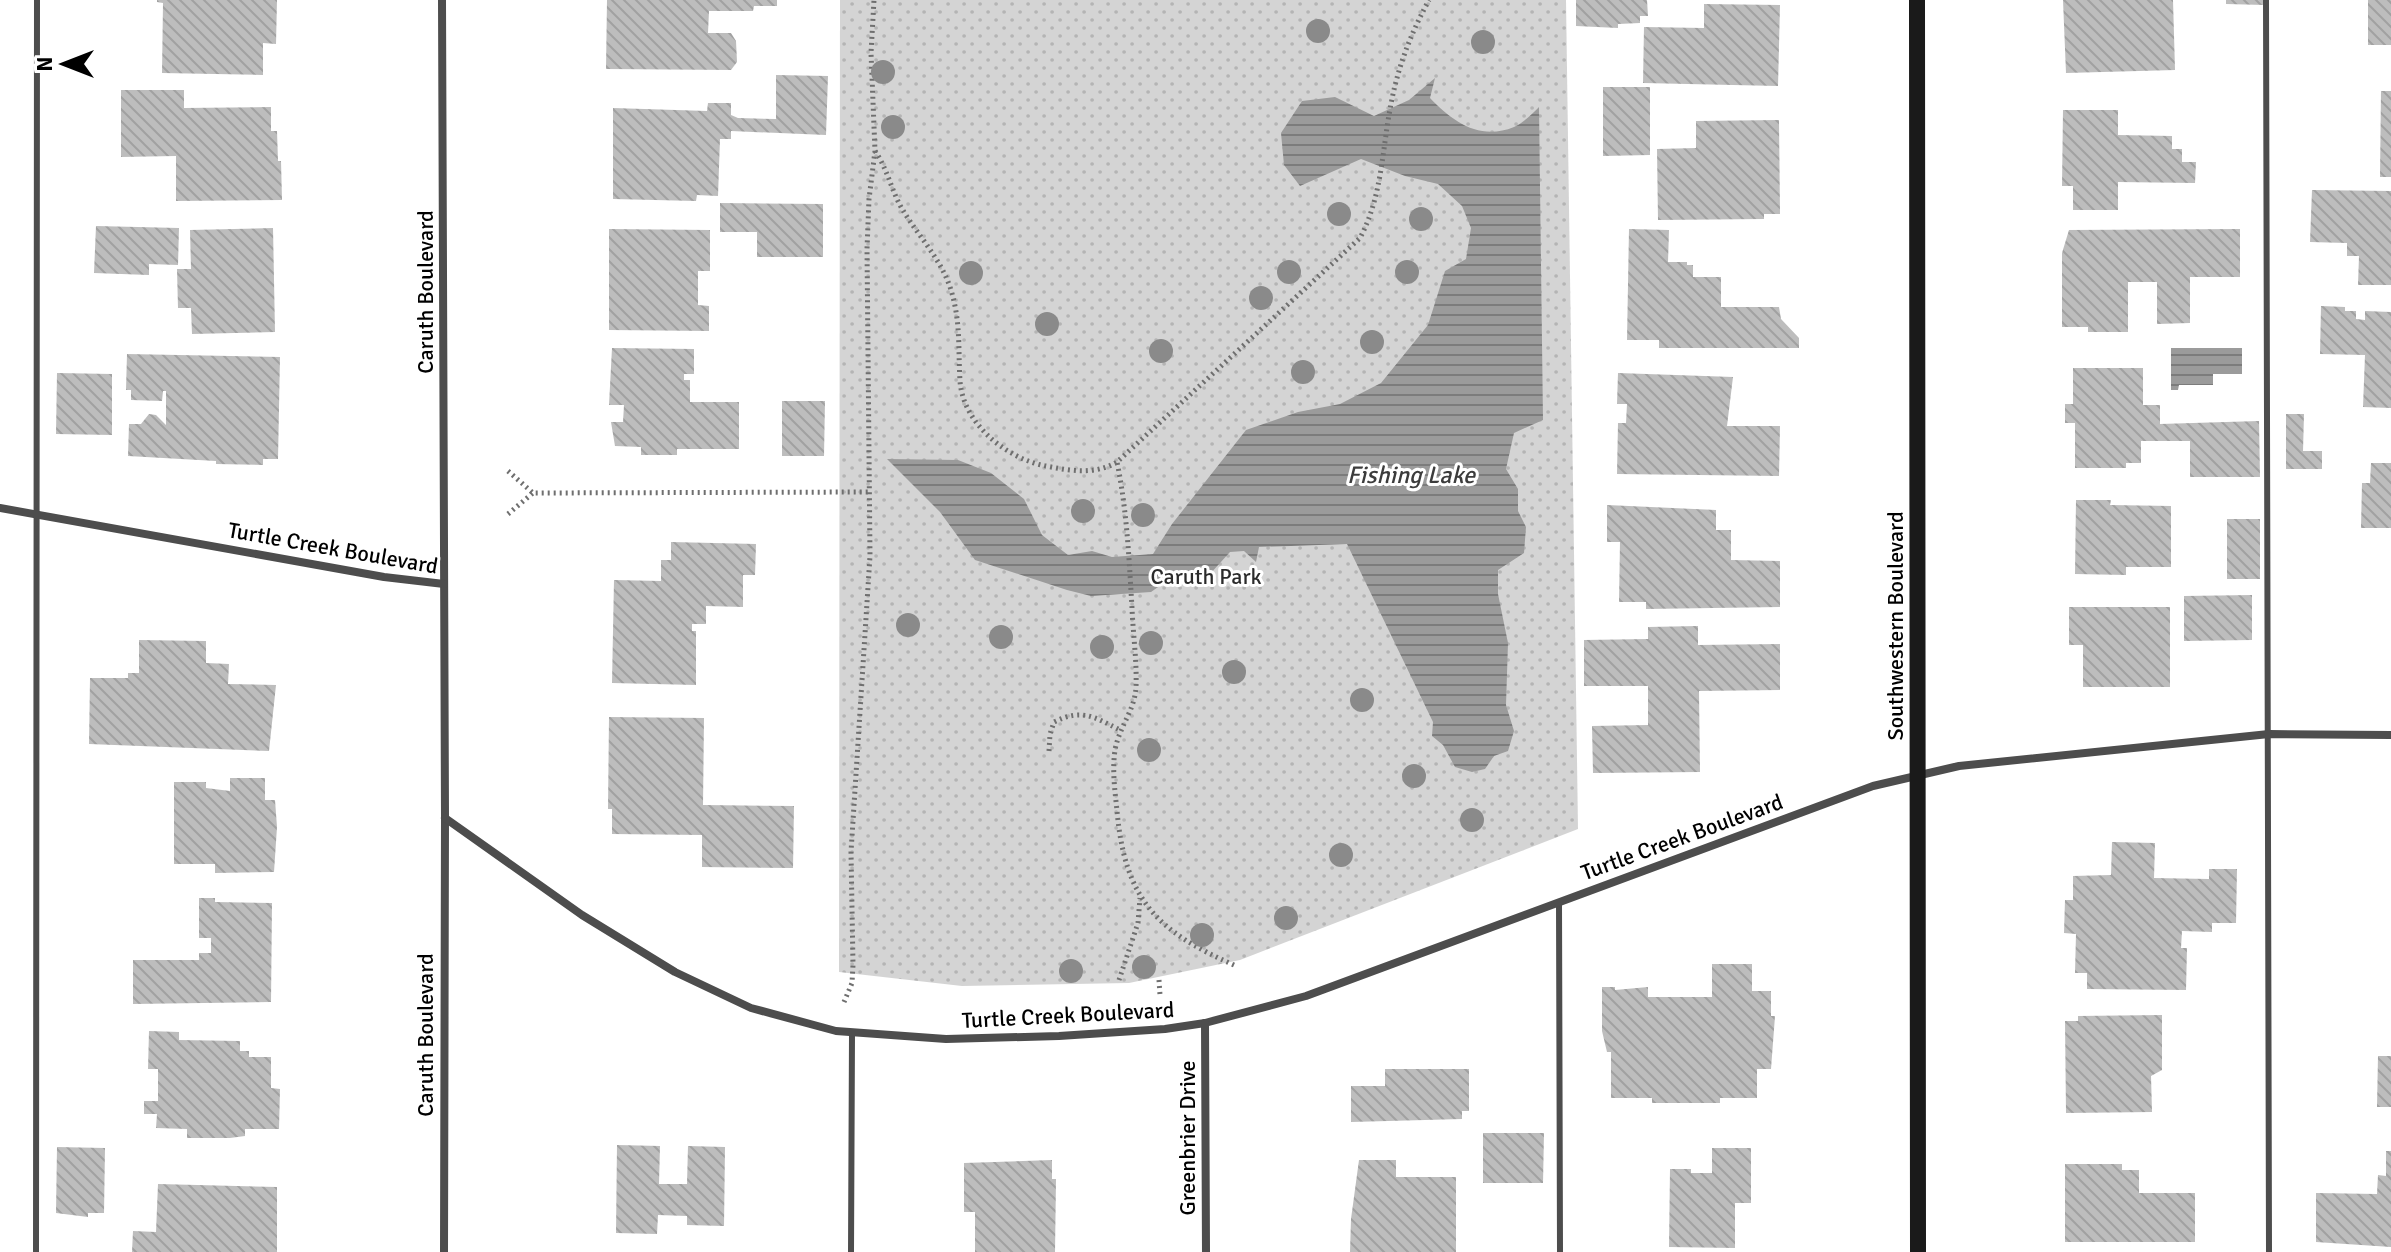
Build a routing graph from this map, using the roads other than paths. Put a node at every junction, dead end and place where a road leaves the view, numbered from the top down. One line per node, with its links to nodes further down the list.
1 (37, 0): 6 (lane)
2 (442, 0): 7 (street, Caruth Boulevard)
3 (1917, 0): 10 (street, Southwestern Boulevard)
4 (2266, 0): 8 (lane)
5 (0, 508): 6 (street, Turtle Creek Boulevard)
6 (37, 514): 7 (street, Turtle Creek Boulevard); 15 (lane)
7 (444, 584): 11 (street, Turtle Creek Boulevard)
8 (2269, 734): 9 (street, Turtle Creek Boulevard); 10 (street, Turtle Creek Boulevard); 21 (lane)
9 (2391, 735)
10 (1917, 774): 12 (street, Turtle Creek Boulevard); 20 (street, Southwestern Boulevard)
11 (445, 818): 14 (street, Turtle Creek Boulevard); 16 (street, Caruth Boulevard)
12 (1559, 902): 13 (street, Turtle Creek Boulevard); 19 (lane)
13 (1205, 1023): 14 (street, Turtle Creek Boulevard); 18 (street, Greenbrier Drive)
14 (852, 1034): 17 (lane)
15 (36, 1252)
16 (444, 1252)
17 (851, 1252)
18 (1206, 1252)
19 (1560, 1252)
20 (1918, 1252)
21 (2269, 1252)

